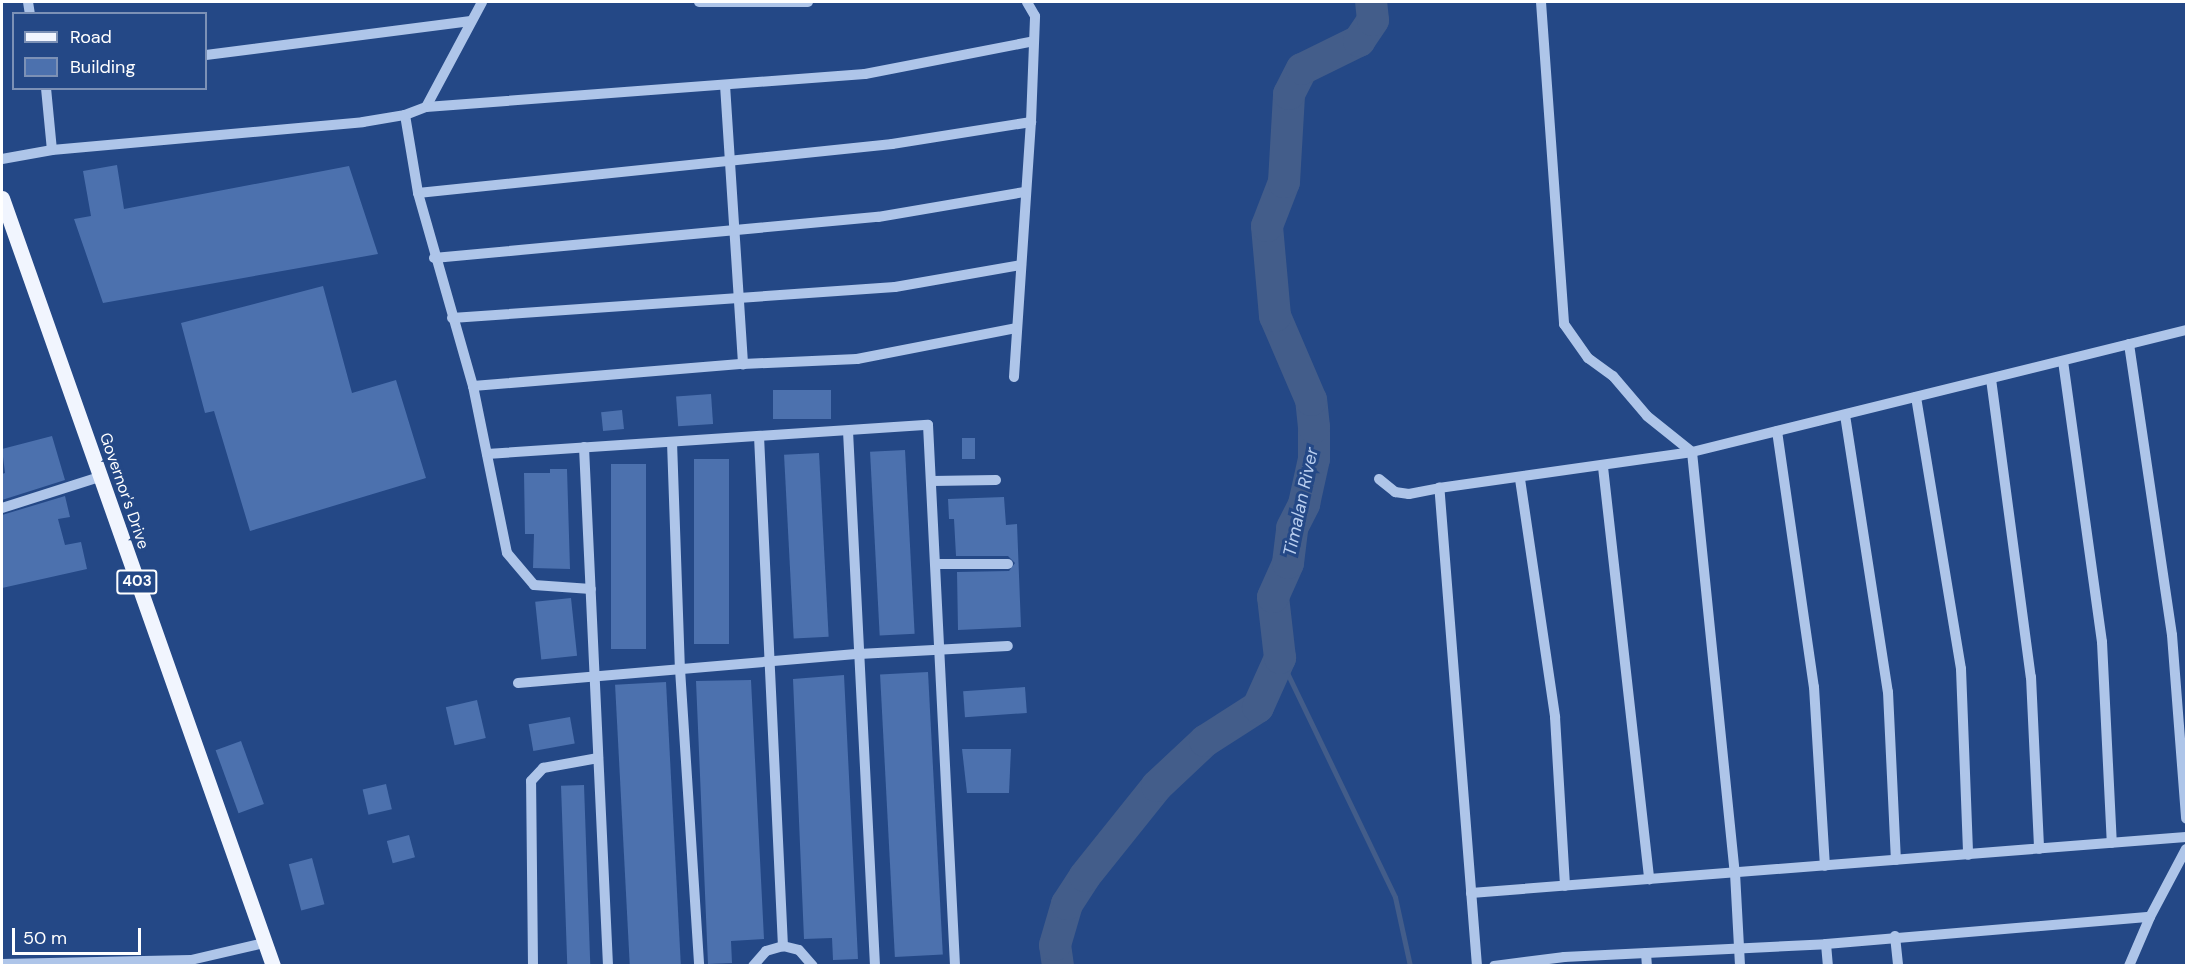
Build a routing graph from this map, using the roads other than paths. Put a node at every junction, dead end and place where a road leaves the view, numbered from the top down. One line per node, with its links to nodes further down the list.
1 (482, 2): 6 (street)
2 (699, 2): 3 (street)
3 (808, 2)
4 (1027, 2): 7 (street)
5 (1541, 2): 40 (street)
6 (471, 21): 8 (street); 11 (street)
7 (1034, 41): 9 (street); 13 (street)
8 (207, 55)
9 (725, 85): 11 (street); 15 (street)
10 (46, 90): 14 (street)
11 (426, 107): 12 (street)
12 (405, 115): 14 (street); 18 (street)
13 (1031, 123): 15 (street); 17 (street)
14 (52, 150): 16 (street)
15 (730, 158): 18 (street); 20 (street)
16 (2, 159)
17 (1025, 192): 20 (street); 22 (street)
18 (418, 193): 21 (street)
19 (2, 198): 43 (main road, Governor's Drive / 403)
20 (734, 232): 21 (street); 23 (street)
21 (434, 258): 24 (street)
22 (1021, 265): 23 (street); 25 (street)
23 (739, 296): 24 (street); 29 (street)
24 (452, 318): 32 (street)
25 (1017, 328): 29 (street); 30 (street)
26 (2187, 330): 27 (street)
27 (2129, 344): 28 (street); 61 (street)
28 (2063, 361): 31 (street); 63 (street)
29 (743, 364): 32 (street)
30 (1014, 377)
31 (1990, 379): 33 (street); 64 (street)
32 (473, 386): 41 (street)
33 (1916, 397): 34 (street); 66 (street)
34 (1845, 415): 36 (street); 67 (street)
35 (848, 430): 37 (street); 47 (street); 55 (street)
36 (1777, 431): 40 (street); 68 (street)
37 (759, 436): 38 (street); 56 (street)
38 (672, 442): 39 (street); 57 (street)
39 (584, 447): 41 (street); 52 (street)
40 (1692, 452): 42 (street); 69 (street)
41 (487, 454): 52 (street)
42 (1603, 467): 45 (street); 70 (street)
43 (100, 477): 49 (street); 75 (main road, Governor's Drive / 403)
44 (1378, 479): 48 (street)
45 (1520, 479): 48 (street); 71 (street)
46 (996, 480): 47 (street)
47 (932, 481): 50 (street)
48 (1439, 488): 72 (street)
49 (2, 508)
50 (936, 564): 51 (street); 54 (street)
51 (1008, 564)
52 (591, 589): 58 (street)
53 (1008, 646): 54 (street)
54 (941, 649): 55 (street); 89 (street)
55 (859, 654): 56 (street); 88 (street)
56 (769, 662): 57 (street); 77 (street)
57 (680, 669): 58 (street); 85 (street)
58 (595, 677): 59 (street); 60 (street)
59 (518, 683)
60 (598, 758): 83 (street); 84 (street)
61 (2187, 818)
62 (2187, 837): 63 (street)
63 (2112, 843): 64 (street)
64 (2039, 849): 66 (street)
65 (2187, 849): 73 (street)
66 (1968, 855): 67 (street)
67 (1896, 860): 68 (street)
68 (1825, 866): 69 (street)
69 (1735, 873): 70 (street); 78 (street)
70 (1649, 879): 71 (street)
71 (1565, 886): 72 (street)
72 (1470, 893): 90 (street)
73 (2150, 917): 74 (street); 96 (street)
74 (1895, 936): 76 (street); 95 (street)
75 (264, 942): 81 (street); 82 (main road, Governor's Drive / 403)
76 (1826, 944): 78 (street); 94 (street)
77 (783, 946): 86 (street); 87 (street)
78 (1738, 951): 79 (street); 93 (street)
79 (1646, 953): 80 (street); 92 (street)
80 (1564, 962): 91 (street)
81 (2, 964)
82 (273, 966)
83 (533, 966)
84 (608, 966)
85 (699, 966)
86 (753, 966)
87 (813, 966)
88 (875, 966)
89 (955, 966)
90 (1477, 966)
91 (1494, 966)
92 (1647, 966)
93 (1740, 966)
94 (1828, 966)
95 (1898, 966)
96 (2129, 966)

